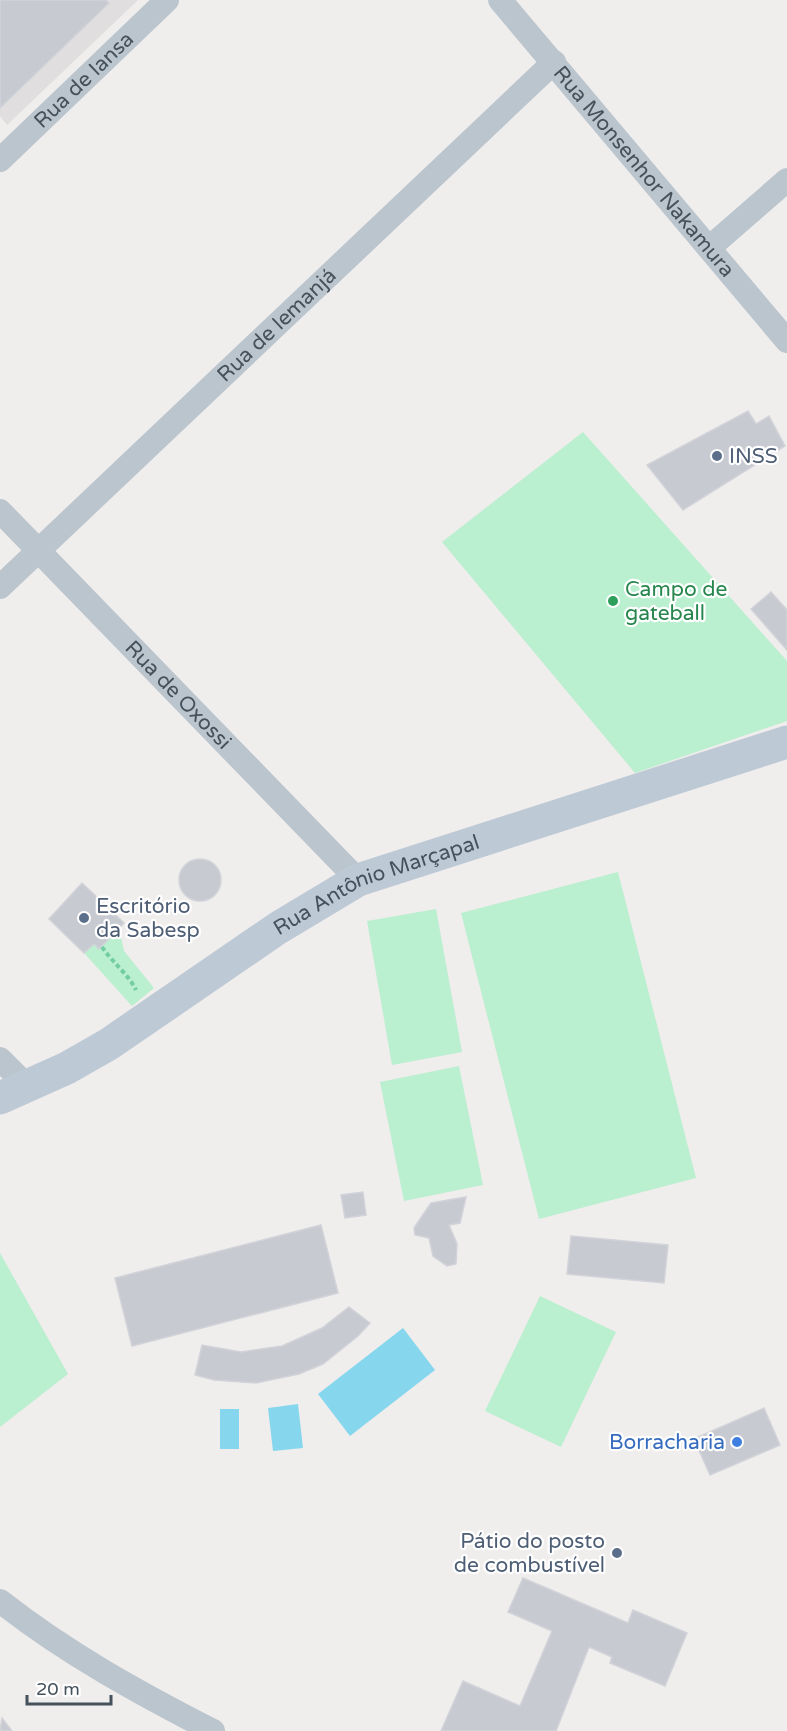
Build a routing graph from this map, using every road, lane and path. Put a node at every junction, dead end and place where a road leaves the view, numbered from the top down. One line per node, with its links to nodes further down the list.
1 (167, 0): 4 (street, Rua de Iansa)
2 (500, 0): 3 (street, Rua Monsenhor Nakamura)
3 (554, 62): 6 (street, Rua Monsenhor Nakamura); 9 (street, Rua de Iemanjá)
4 (0, 160)
5 (787, 180): 6 (street)
6 (709, 248): 7 (street, Rua Monsenhor Nakamura)
7 (787, 341)
8 (0, 511): 9 (street, Rua de Oxossi)
9 (39, 550): 10 (street, Rua de Iemanjá); 12 (street, Rua de Oxossi)
10 (0, 587)
11 (787, 742): 12 (main road, Rua Antônio Marçapal)
12 (358, 880): 14 (main road, Rua Antônio Marçapal)
13 (102, 947): 14 (path)
14 (156, 1013): 16 (main road, Rua Antônio Marçapal)
15 (0, 1059): 16 (street)
16 (14, 1092)
17 (0, 1601): 18 (street)
18 (213, 1731)

